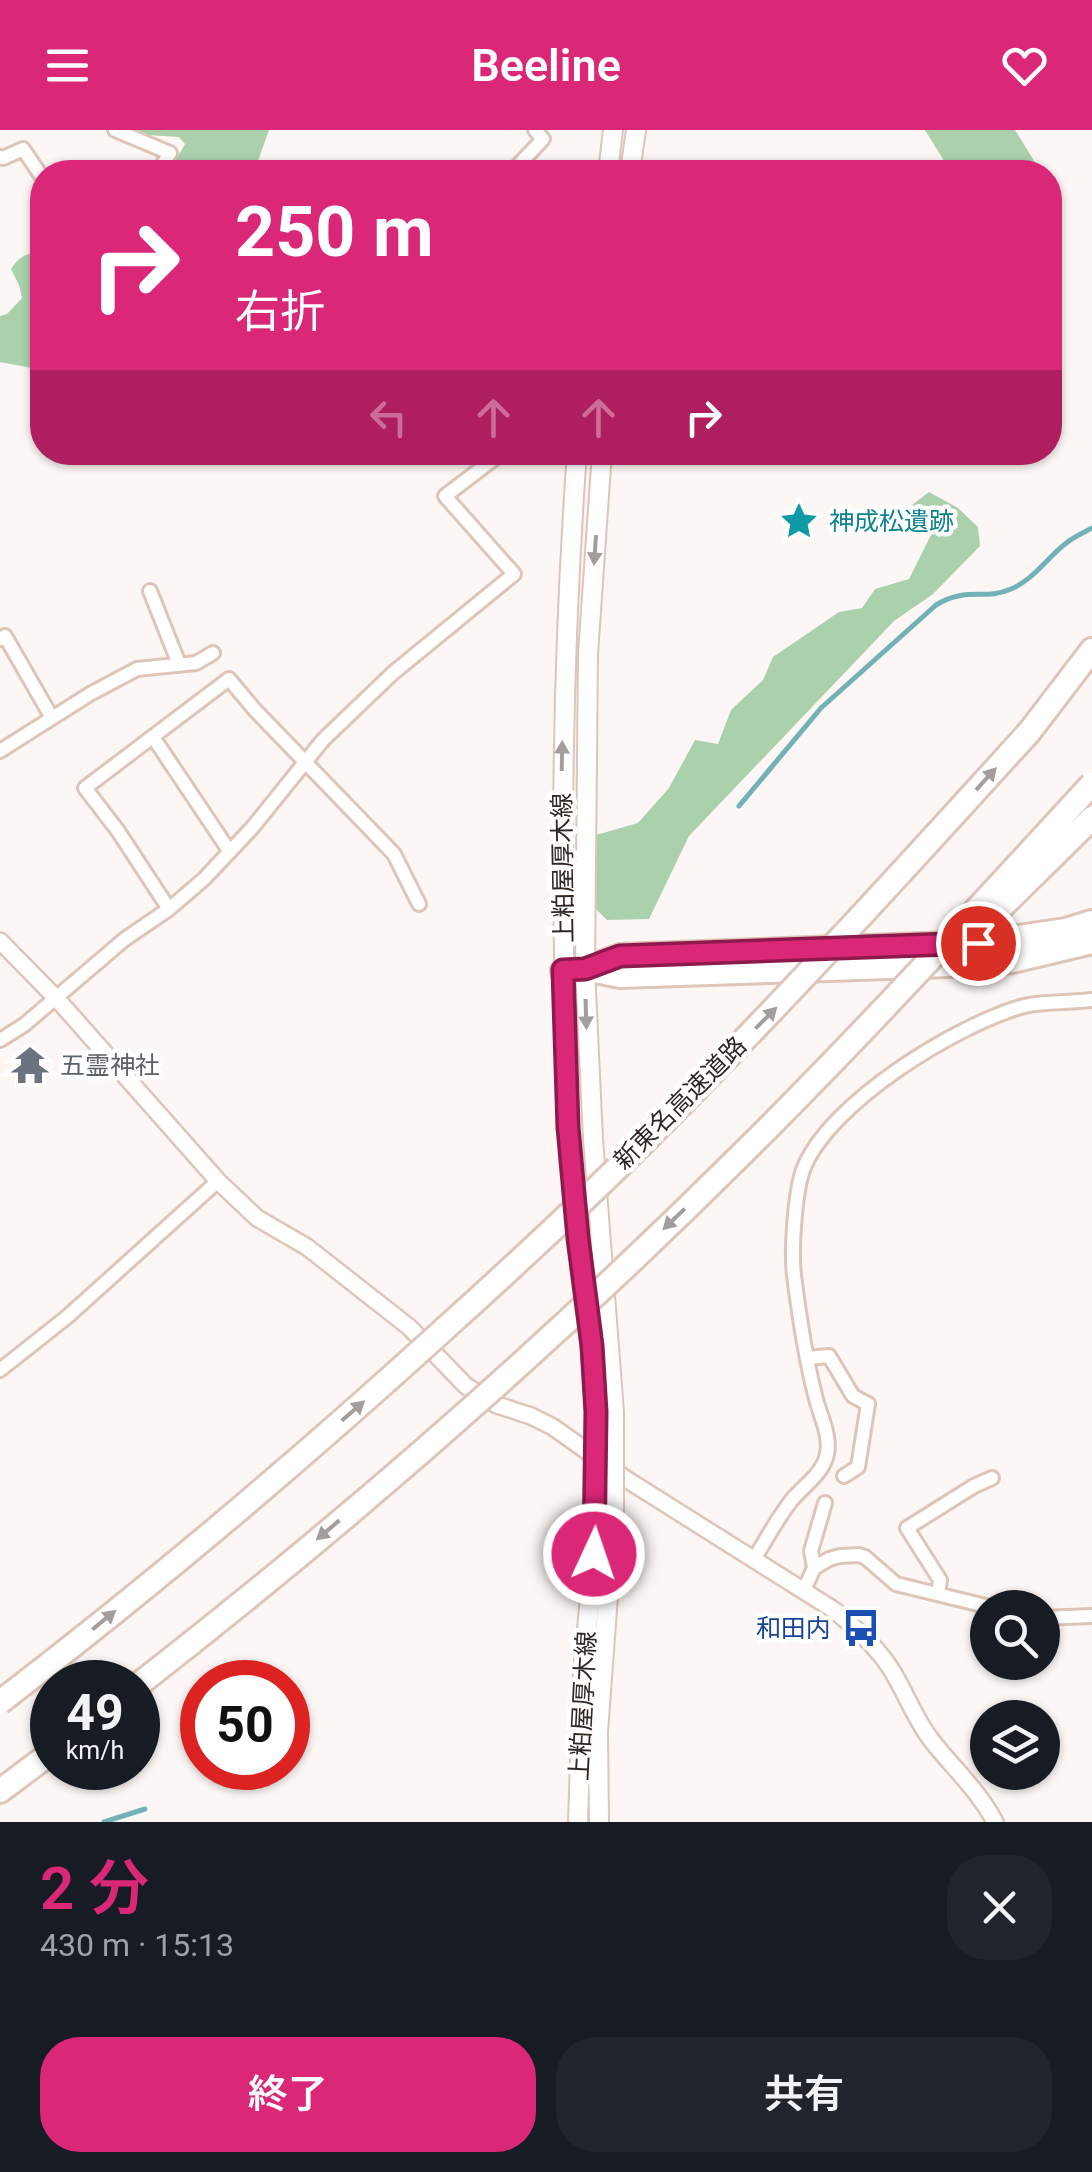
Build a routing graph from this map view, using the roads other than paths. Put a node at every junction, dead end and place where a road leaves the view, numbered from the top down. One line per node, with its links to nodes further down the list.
1 (114, 130): 7 (street)
2 (535, 130): 8 (street)
3 (613, 130): 9 (main road)
4 (636, 130): 10 (main road)
5 (0, 157): 6 (street)
6 (30, 160)
7 (166, 160)
8 (523, 160)
9 (609, 160)
10 (632, 160)
11 (487, 465): 24 (street)
12 (576, 465): 34 (main road, 上粕屋厚木線, one-way to 12)
13 (601, 465): 34 (main road, 上粕屋厚木線, one-way to 34)
14 (150, 592): 19 (street)
15 (0, 639): 20 (street)
16 (1092, 650): 21 (highway)
17 (212, 653): 19 (street)
18 (1092, 658): 21 (highway, 新東名高速道路)
19 (180, 664): 20 (street)
20 (52, 718): 23 (street)
21 (1030, 731): 54 (highway, 新東名高速道路, one-way to 21, bridge)
22 (152, 737): 24 (street); 27 (street); 29 (street)
23 (0, 752)
24 (305, 760): 27 (street); 28 (street)
25 (1092, 784): 38 (highway, bridge)
26 (1092, 818): 38 (highway, bridge)
27 (230, 852): 29 (street)
28 (418, 904)
29 (169, 909): 35 (street)
30 (1092, 922): 33 (highway)
31 (0, 941): 35 (street)
32 (1092, 942): 33 (highway)
33 (905, 956): 34 (highway)
34 (574, 970): 45 (main road, 上粕屋厚木線, bridge)
35 (57, 999): 37 (street); 39 (street)
36 (1092, 1000): 40 (street)
37 (0, 1040)
38 (744, 1152): 53 (highway, one-way to 53, bridge)
39 (218, 1181): 41 (street); 46 (street)
40 (808, 1358): 42 (street); 46 (street)
41 (0, 1370)
42 (844, 1476)
43 (992, 1478): 49 (street)
44 (825, 1504): 47 (street)
45 (603, 1555): 57 (main road, 上粕屋厚木線); 58 (main road, 上粕屋厚木線)
46 (754, 1559): 48 (street)
47 (814, 1568): 48 (street); 49 (street)
48 (804, 1590): 59 (street)
49 (938, 1594): 50 (street)
50 (970, 1602)
51 (1092, 1616): 52 (street)
52 (1060, 1617)
53 (160, 1667)
54 (0, 1702)
55 (30, 1769): 56 (highway)
56 (0, 1792)
57 (578, 1822)
58 (599, 1822)
59 (995, 1822)

